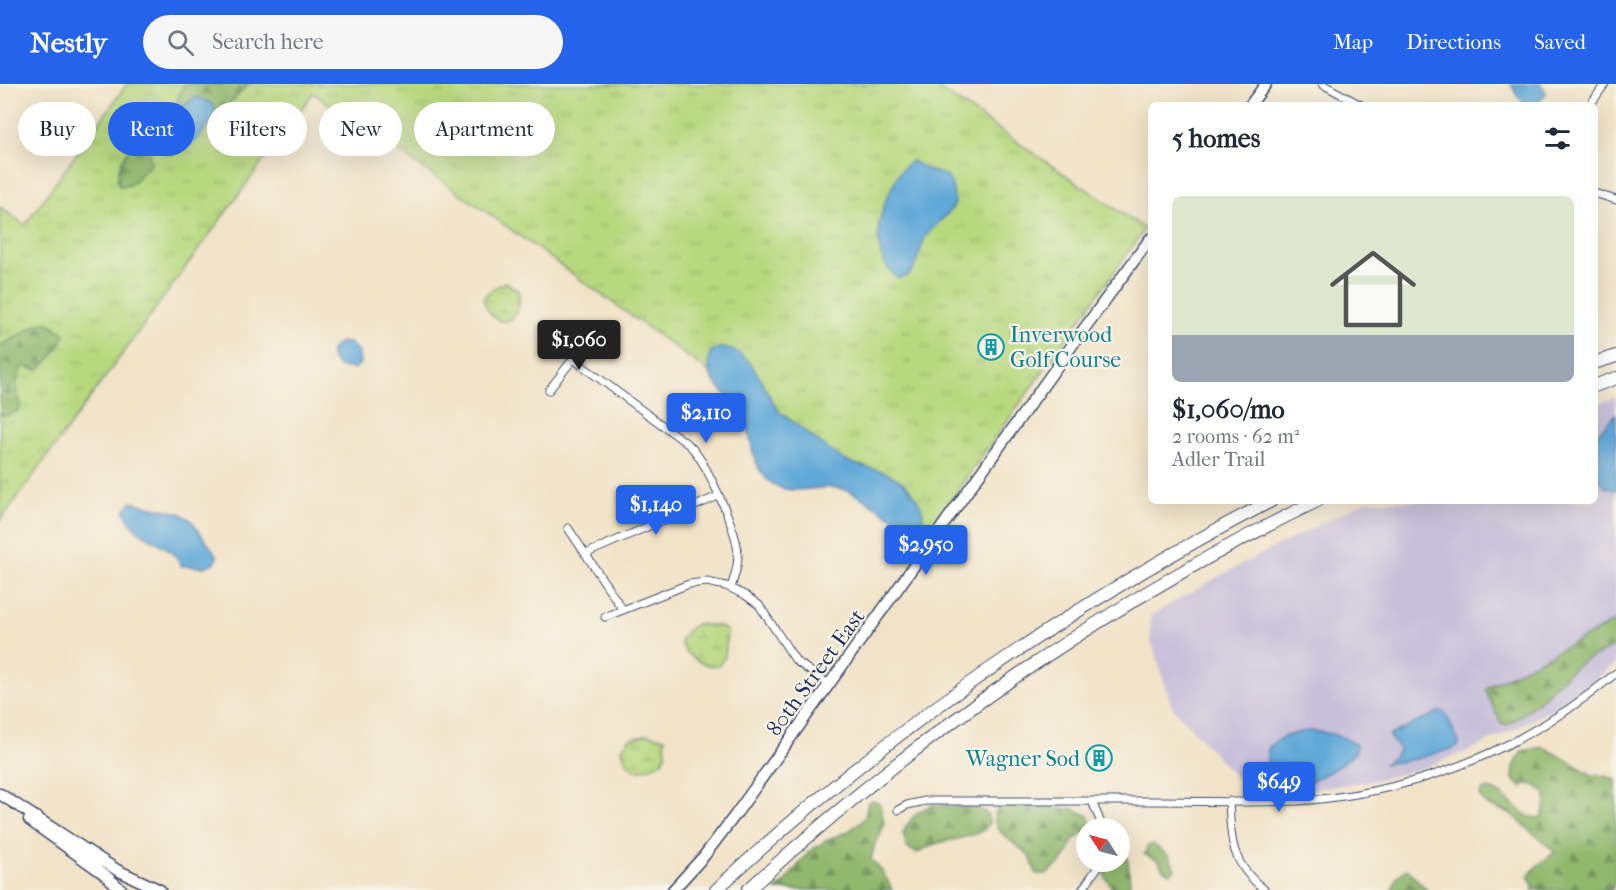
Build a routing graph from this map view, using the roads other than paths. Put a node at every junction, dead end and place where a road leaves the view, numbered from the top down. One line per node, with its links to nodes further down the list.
1 (1266, 84): 4 (street)
2 (1322, 84): 5 (street)
3 (1605, 84): 6 (street)
4 (1252, 102)
5 (1355, 102)
6 (1592, 102)
7 (1598, 194): 8 (street)
8 (1616, 200)
9 (1148, 242): 26 (street, 80th Street East)
10 (589, 338): 12 (street)
11 (1616, 356): 13 (highway)
12 (573, 359): 16 (street); 17 (street)
13 (1598, 362)
14 (1616, 378): 15 (highway)
15 (1598, 385)
16 (549, 390)
17 (718, 496): 21 (street); 22 (street)
18 (1265, 504): 38 (highway)
19 (1311, 504): 39 (highway)
20 (568, 528): 21 (street)
21 (585, 554): 23 (street)
22 (731, 588): 23 (street); 26 (street)
23 (623, 610): 24 (street)
24 (605, 617)
25 (1616, 673): 30 (street)
26 (830, 685): 37 (street, 80th Street East)
27 (0, 794): 35 (street)
28 (0, 798): 34 (street)
29 (1092, 801): 30 (street); 31 (street); 32 (street)
30 (1229, 801): 41 (street)
31 (898, 810)
32 (1099, 818)
33 (1094, 872): 40 (street)
34 (119, 887)
35 (156, 889): 36 (street)
36 (140, 890)
37 (673, 890)
38 (715, 890)
39 (748, 890)
40 (1082, 890)
41 (1265, 890)

